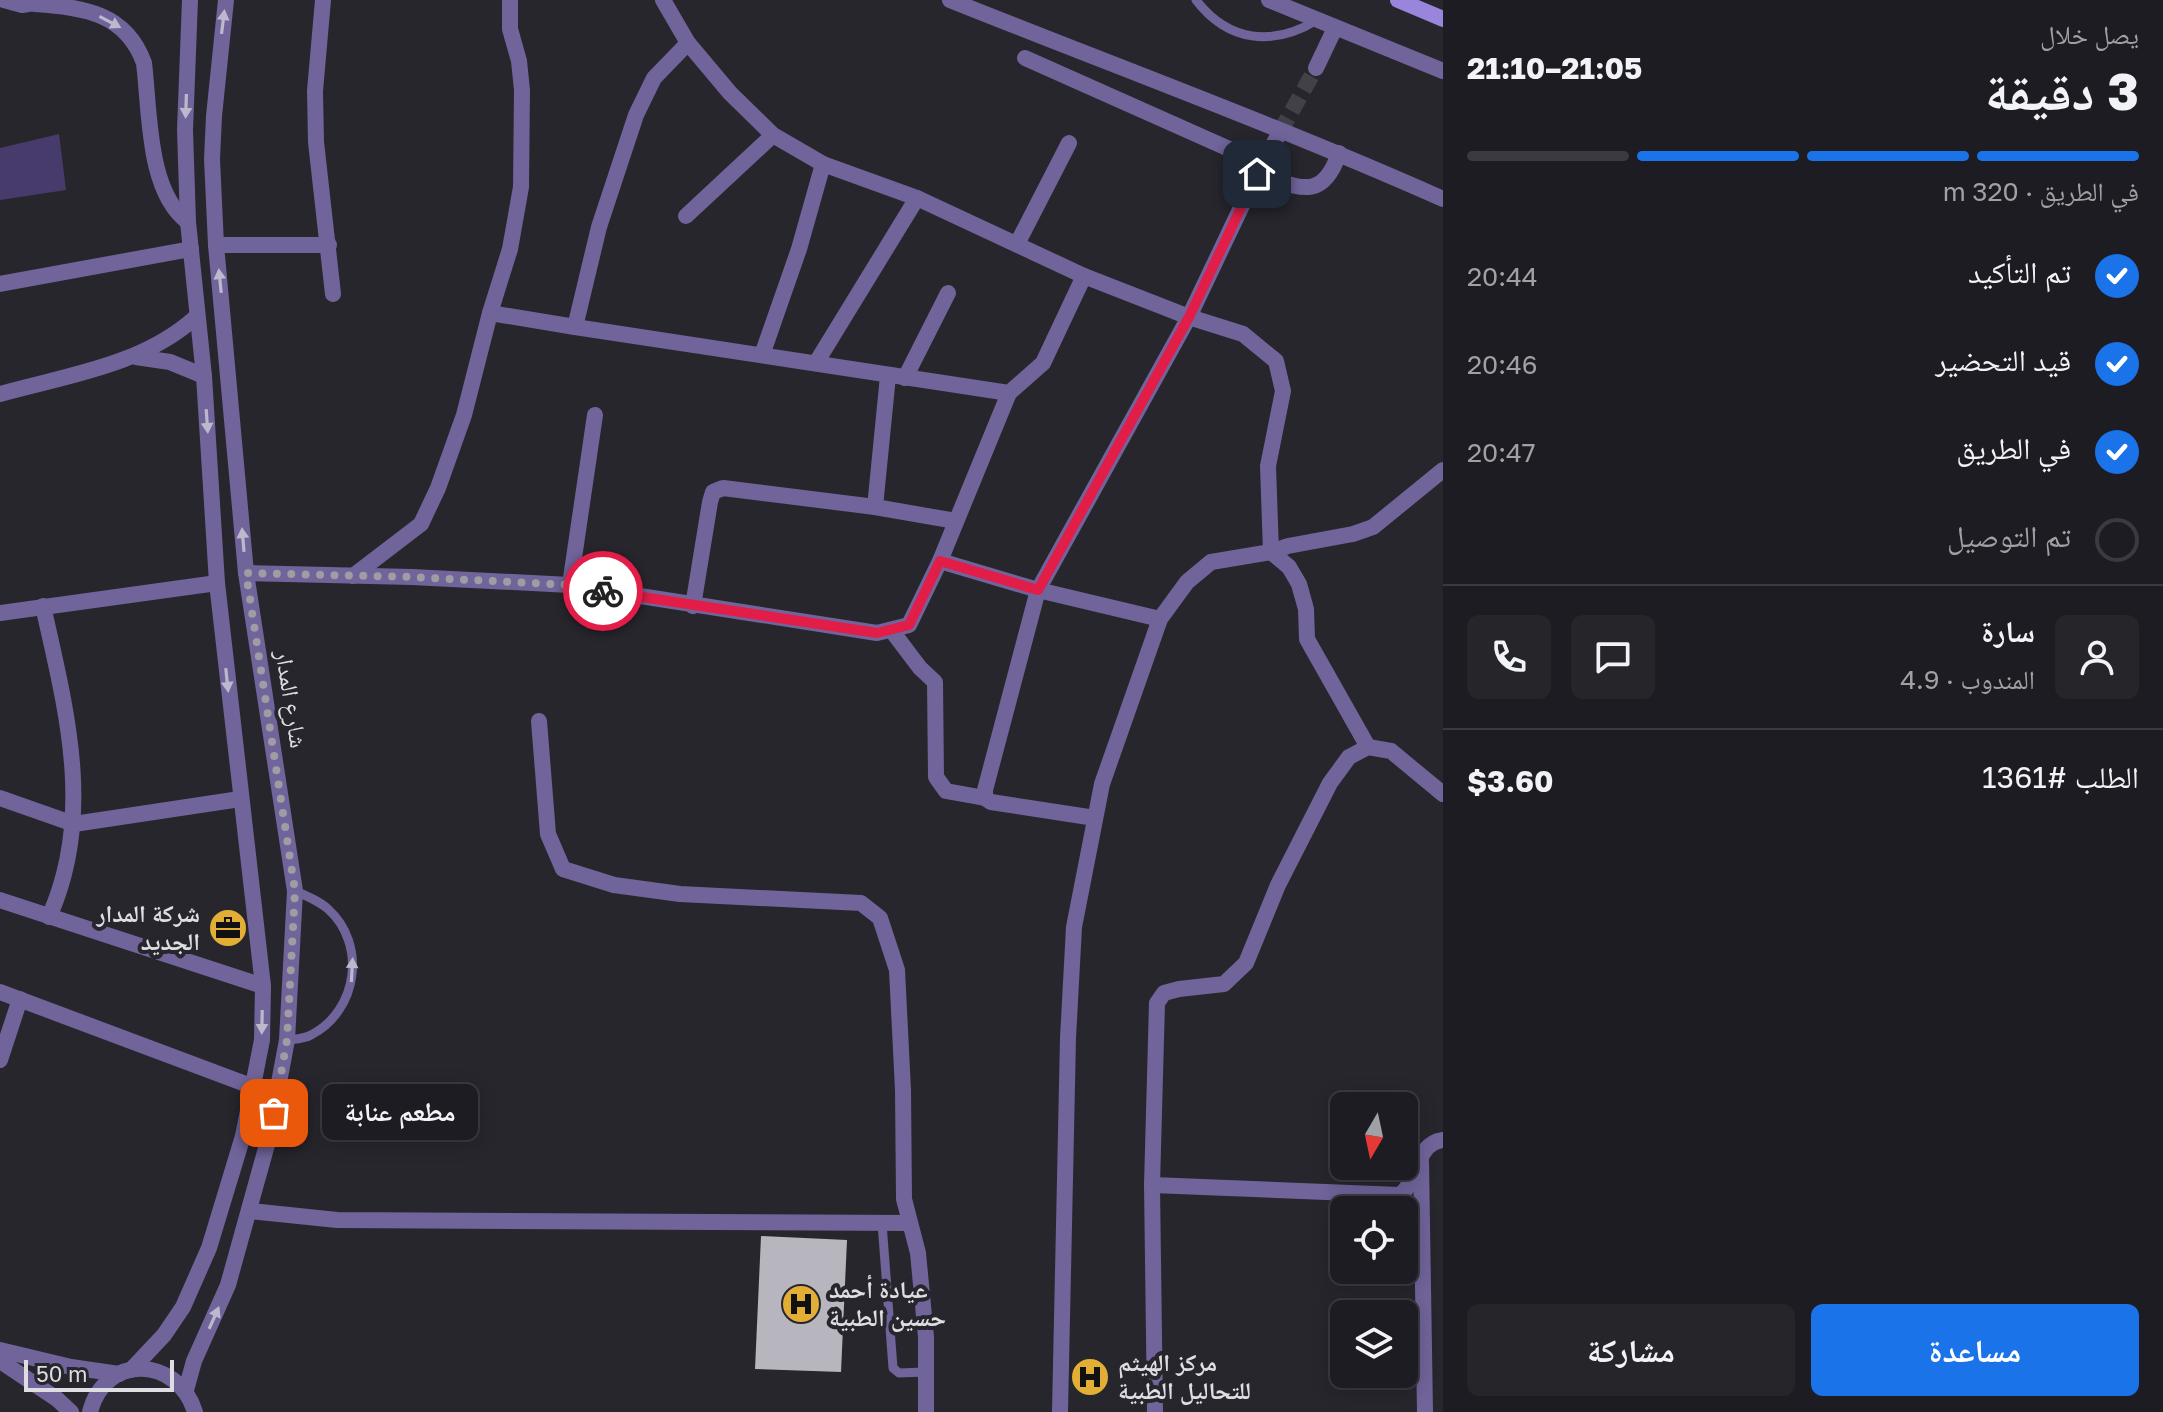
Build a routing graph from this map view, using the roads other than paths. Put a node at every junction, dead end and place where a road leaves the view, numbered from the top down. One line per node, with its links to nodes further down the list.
1 (190, 0): 28 (street, one-way to 28)
2 (226, 0): 30 (street, شارع المدار, one-way to 2)
3 (323, 0): 31 (street)
4 (510, 0): 37 (street)
5 (663, 0): 15 (street)
6 (950, 0): 19 (street)
7 (1196, 0): 13 (lane)
8 (1269, 0): 13 (street)
9 (1398, 0): 12 (main road)
10 (4, 1): 11 (street)
11 (41, 2): 28 (street, one-way to 28)
12 (1443, 19)
13 (1317, 20): 14 (street)
14 (1335, 28): 17 (street); 18 (street)
15 (688, 43): 20 (street); 40 (street)
16 (1025, 58): 24 (street)
17 (1316, 68)
18 (1443, 71)
19 (1280, 132): 22 (street); 24 (street)
20 (773, 135): 23 (street); 27 (street)
21 (1069, 143): 29 (street)
22 (1339, 153): 24 (street); 26 (street)
23 (823, 164): 25 (street); 41 (street)
24 (1260, 169): 39 (street)
25 (917, 198): 29 (street); 43 (street)
26 (1443, 199)
27 (686, 216)
28 (188, 222): 32 (street)
29 (1017, 244): 33 (street)
30 (216, 245): 31 (street); 54 (street, شارع المدار, one-way to 30)
31 (329, 245): 36 (street)
32 (191, 249): 34 (street); 38 (street)
33 (1084, 276): 39 (street); 46 (street)
34 (0, 284)
35 (948, 293): 45 (street)
36 (333, 294)
37 (490, 313): 40 (street); 55 (street)
38 (197, 316): 42 (street); 44 (street)
39 (1189, 317): 52 (street); 58 (street)
40 (575, 327): 41 (street)
41 (762, 355): 43 (street)
42 (135, 356): 44 (street); 47 (street)
43 (816, 363): 45 (street)
44 (204, 376): 56 (street, one-way to 56)
45 (896, 377): 46 (street); 50 (street)
46 (1009, 393): 51 (street)
47 (0, 394)
48 (595, 415): 57 (street)
49 (1443, 470): 52 (street)
50 (875, 507): 51 (street); 60 (street)
51 (956, 521): 53 (street)
52 (1271, 552): 62 (street); 65 (street)
53 (940, 561): 58 (street); 63 (street)
54 (246, 573): 55 (street); 72 (street, شارع المدار)
55 (353, 576): 57 (street)
56 (217, 583): 59 (street); 69 (street, one-way to 69)
57 (570, 585): 60 (street)
58 (1038, 590): 62 (street); 68 (street)
59 (43, 606): 61 (street); 71 (street)
60 (693, 606): 63 (street)
61 (0, 613)
62 (1160, 619): 70 (street)
63 (892, 631): 68 (street)
64 (539, 721): 86 (street)
65 (1368, 747): 66 (street); 83 (street)
66 (1443, 794)
67 (0, 798): 71 (street)
68 (985, 798): 70 (street)
69 (240, 799): 71 (street); 75 (street)
70 (1095, 818): 96 (street)
71 (74, 824): 74 (street)
72 (295, 891): 78 (street, شارع المدار); 78 (lane, one-way to 72)
73 (0, 900): 74 (street)
74 (49, 917): 75 (street)
75 (263, 986): 80 (street, one-way to 80)
76 (0, 992): 77 (street)
77 (20, 999): 79 (street); 80 (street)
78 (287, 1040): 84 (street, شارع المدار)
79 (0, 1060)
80 (251, 1086): 89 (street)
81 (1443, 1140): 82 (street)
82 (1421, 1157): 83 (street); 98 (street)
83 (1152, 1185): 97 (street)
84 (250, 1211): 85 (street); 91 (street, شارع المدار, one-way to 84)
85 (882, 1223): 86 (street); 90 (lane)
86 (909, 1223): 90 (street)
87 (0, 1350): 89 (street)
88 (0, 1361): 93 (street)
89 (125, 1372): 91 (street); 94 (street)
90 (924, 1372): 95 (street)
91 (186, 1390): 92 (street)
92 (196, 1411)
93 (71, 1412)
94 (90, 1412)
95 (926, 1412)
96 (1060, 1412)
97 (1155, 1412)
98 (1425, 1412)

